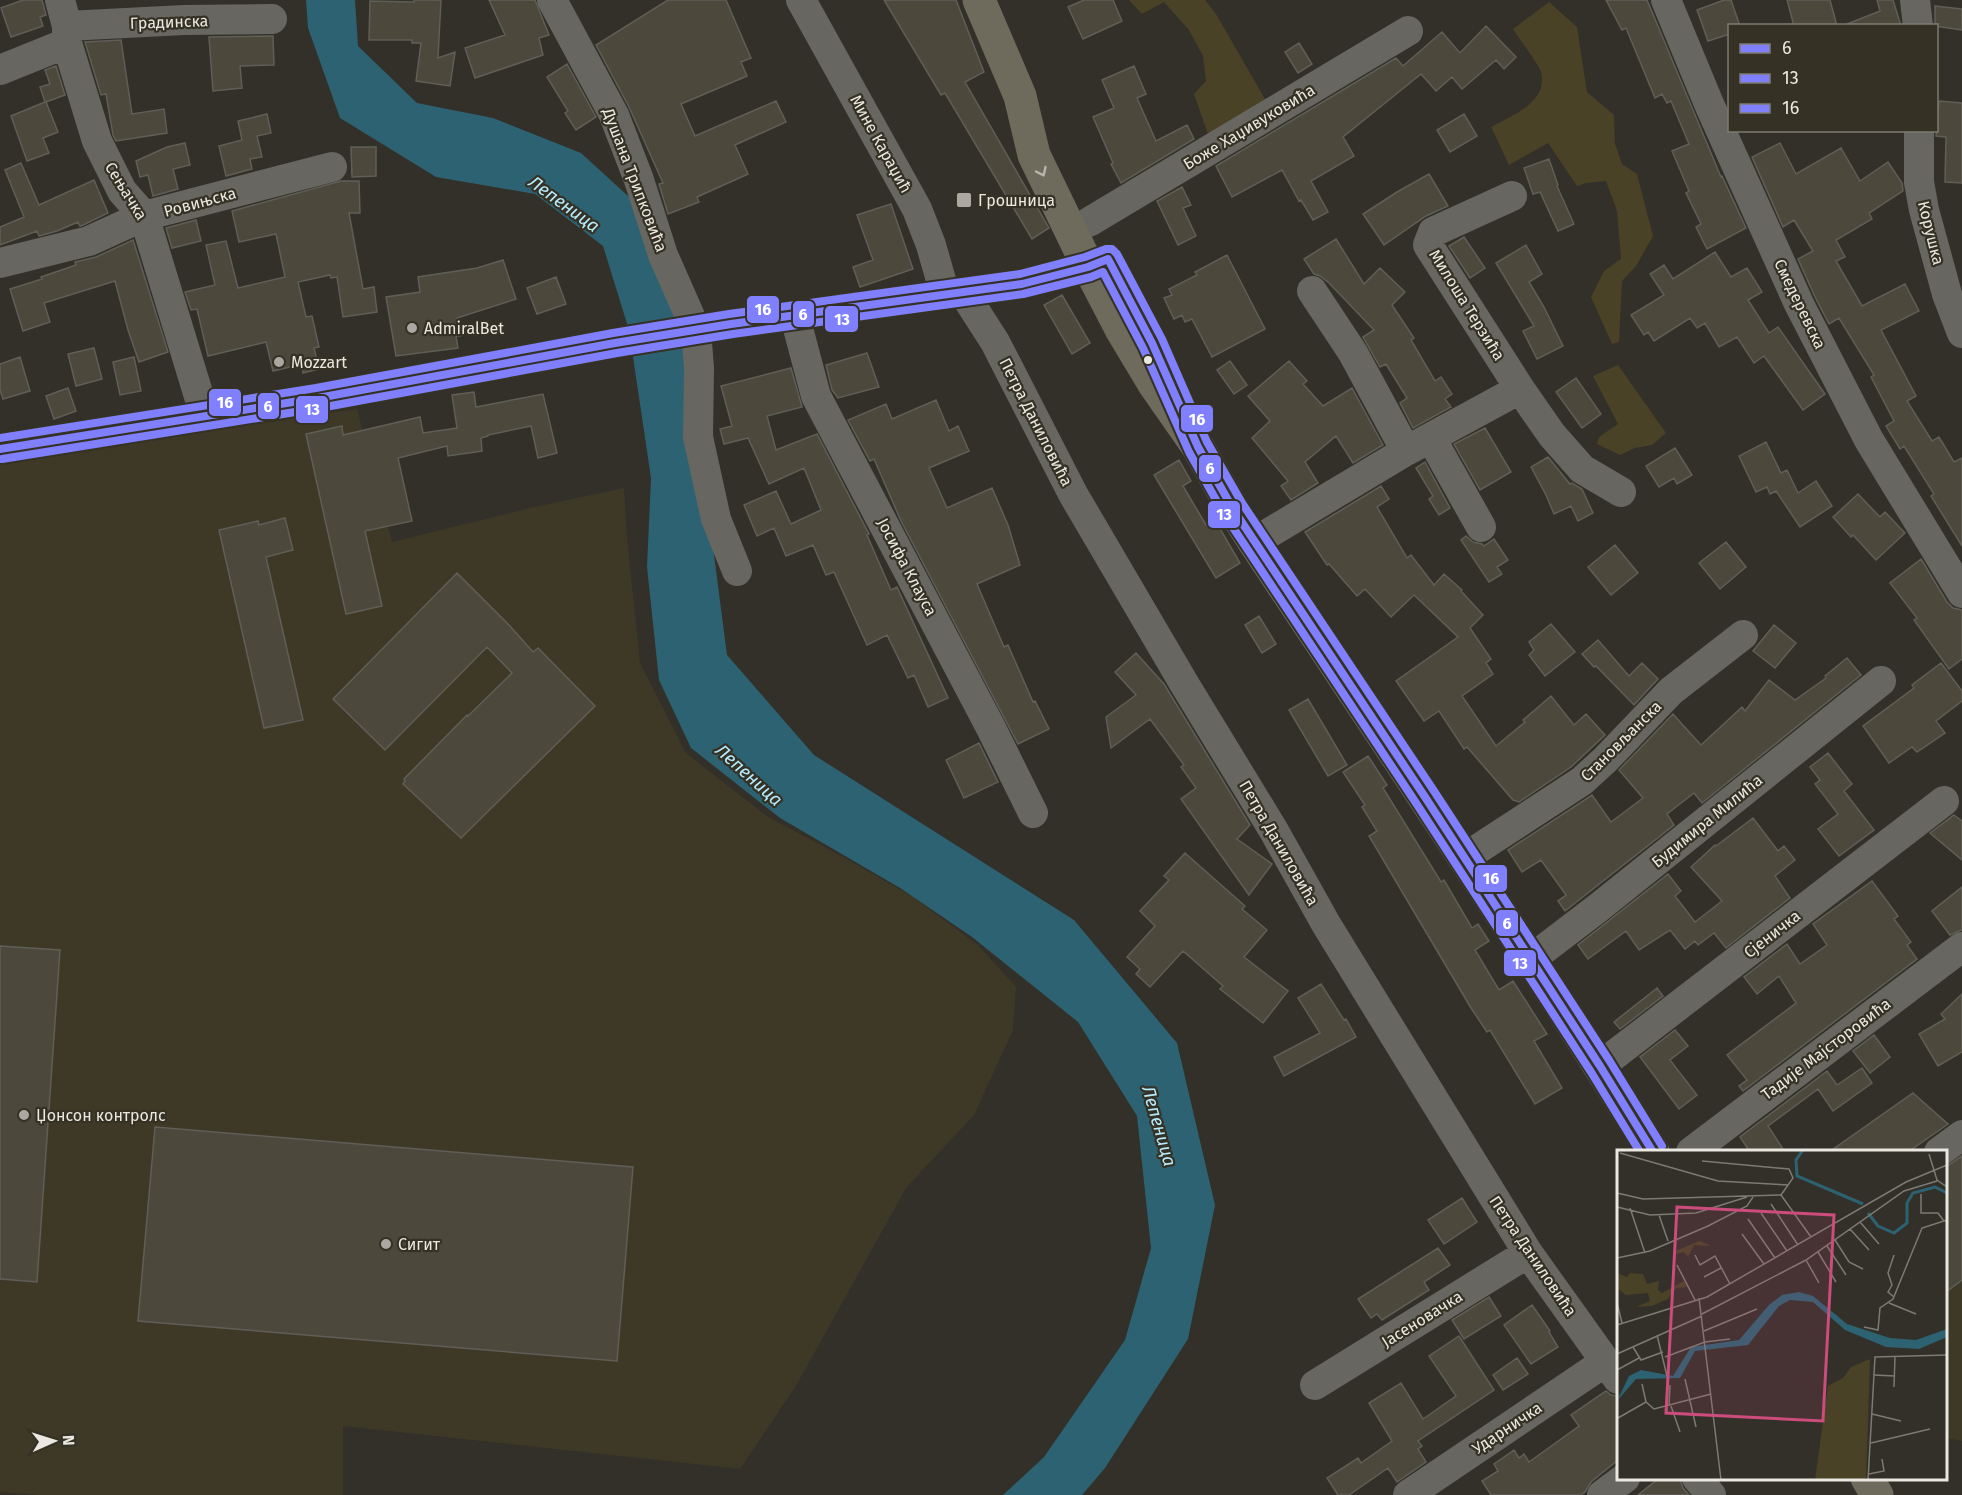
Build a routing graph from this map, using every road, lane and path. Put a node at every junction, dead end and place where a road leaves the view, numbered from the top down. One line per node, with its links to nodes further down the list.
1 (552, 0): 25 (street, Душана Трипковића)
2 (801, 0): 23 (street, Мине Караџић)
3 (979, 0): 11 (main road)
4 (1666, 0): 12 (street, Смедеревска)
5 (1915, 0): 8 (street)
6 (272, 20): 7 (street, Градинска)
7 (65, 23): 10 (street, Градинска); 18 (street, Сењачка)
8 (1917, 24)
9 (1408, 31): 19 (street, Боже Хаџивуковића)
10 (0, 70)
11 (1020, 96): 19 (main road); 21 (main road, one-way to 21)
12 (1719, 100): 13 (street, Смедеревска)
13 (1728, 123)
14 (1731, 132): 35 (street, Смедеревска)
15 (1919, 132): 26 (street, Корушка)
16 (332, 167): 18 (street, Ровињска)
17 (1512, 196): 27 (street, Милоша Терзића)
18 (144, 216): 20 (street, Ровињска); 28 (street, Сењачка)
19 (1089, 222): 21 (main road)
20 (0, 263)
21 (1098, 263): 23 (street); 33 (main road)
22 (1312, 291): 29 (street)
23 (954, 293): 24 (street); 48 (street, Петра Даниловића)
24 (795, 317): 25 (street); 39 (street, Јосифа Клауса)
25 (687, 331): 28 (street); 34 (street, Душана Трипковића)
26 (1962, 333)
27 (1520, 389): 29 (street); 31 (street, Милоша Терзића)
28 (205, 416): 30 (street)
29 (1419, 444): 32 (street); 33 (street)
30 (0, 448)
31 (1621, 492)
32 (1481, 526)
33 (1254, 542): 40 (main road)
34 (737, 571)
35 (1962, 593)
36 (1743, 635): 40 (street, Становљанска)
37 (1881, 681): 42 (street, Будимира Милића)
38 (1944, 801): 43 (street, Сјеничка)
39 (1033, 813)
40 (1464, 858): 42 (main road)
41 (1962, 947): 46 (street, Тадије Мајсторовића)
42 (1531, 958): 43 (main road)
43 (1600, 1066): 45 (main road)
44 (1962, 1135): 47 (street)
45 (1652, 1150)
46 (1694, 1150)
47 (1942, 1150)
48 (1528, 1253): 49 (street, Петра Даниловића); 50 (street, Јасеновачка)
49 (1612, 1370): 54 (street, Ударничка)
50 (1315, 1385)
51 (1624, 1480): 55 (street)
52 (1698, 1480): 56 (street)
53 (1868, 1480): 57 (main road)
54 (1408, 1495)
55 (1602, 1495)
56 (1711, 1495)
57 (1878, 1495)

